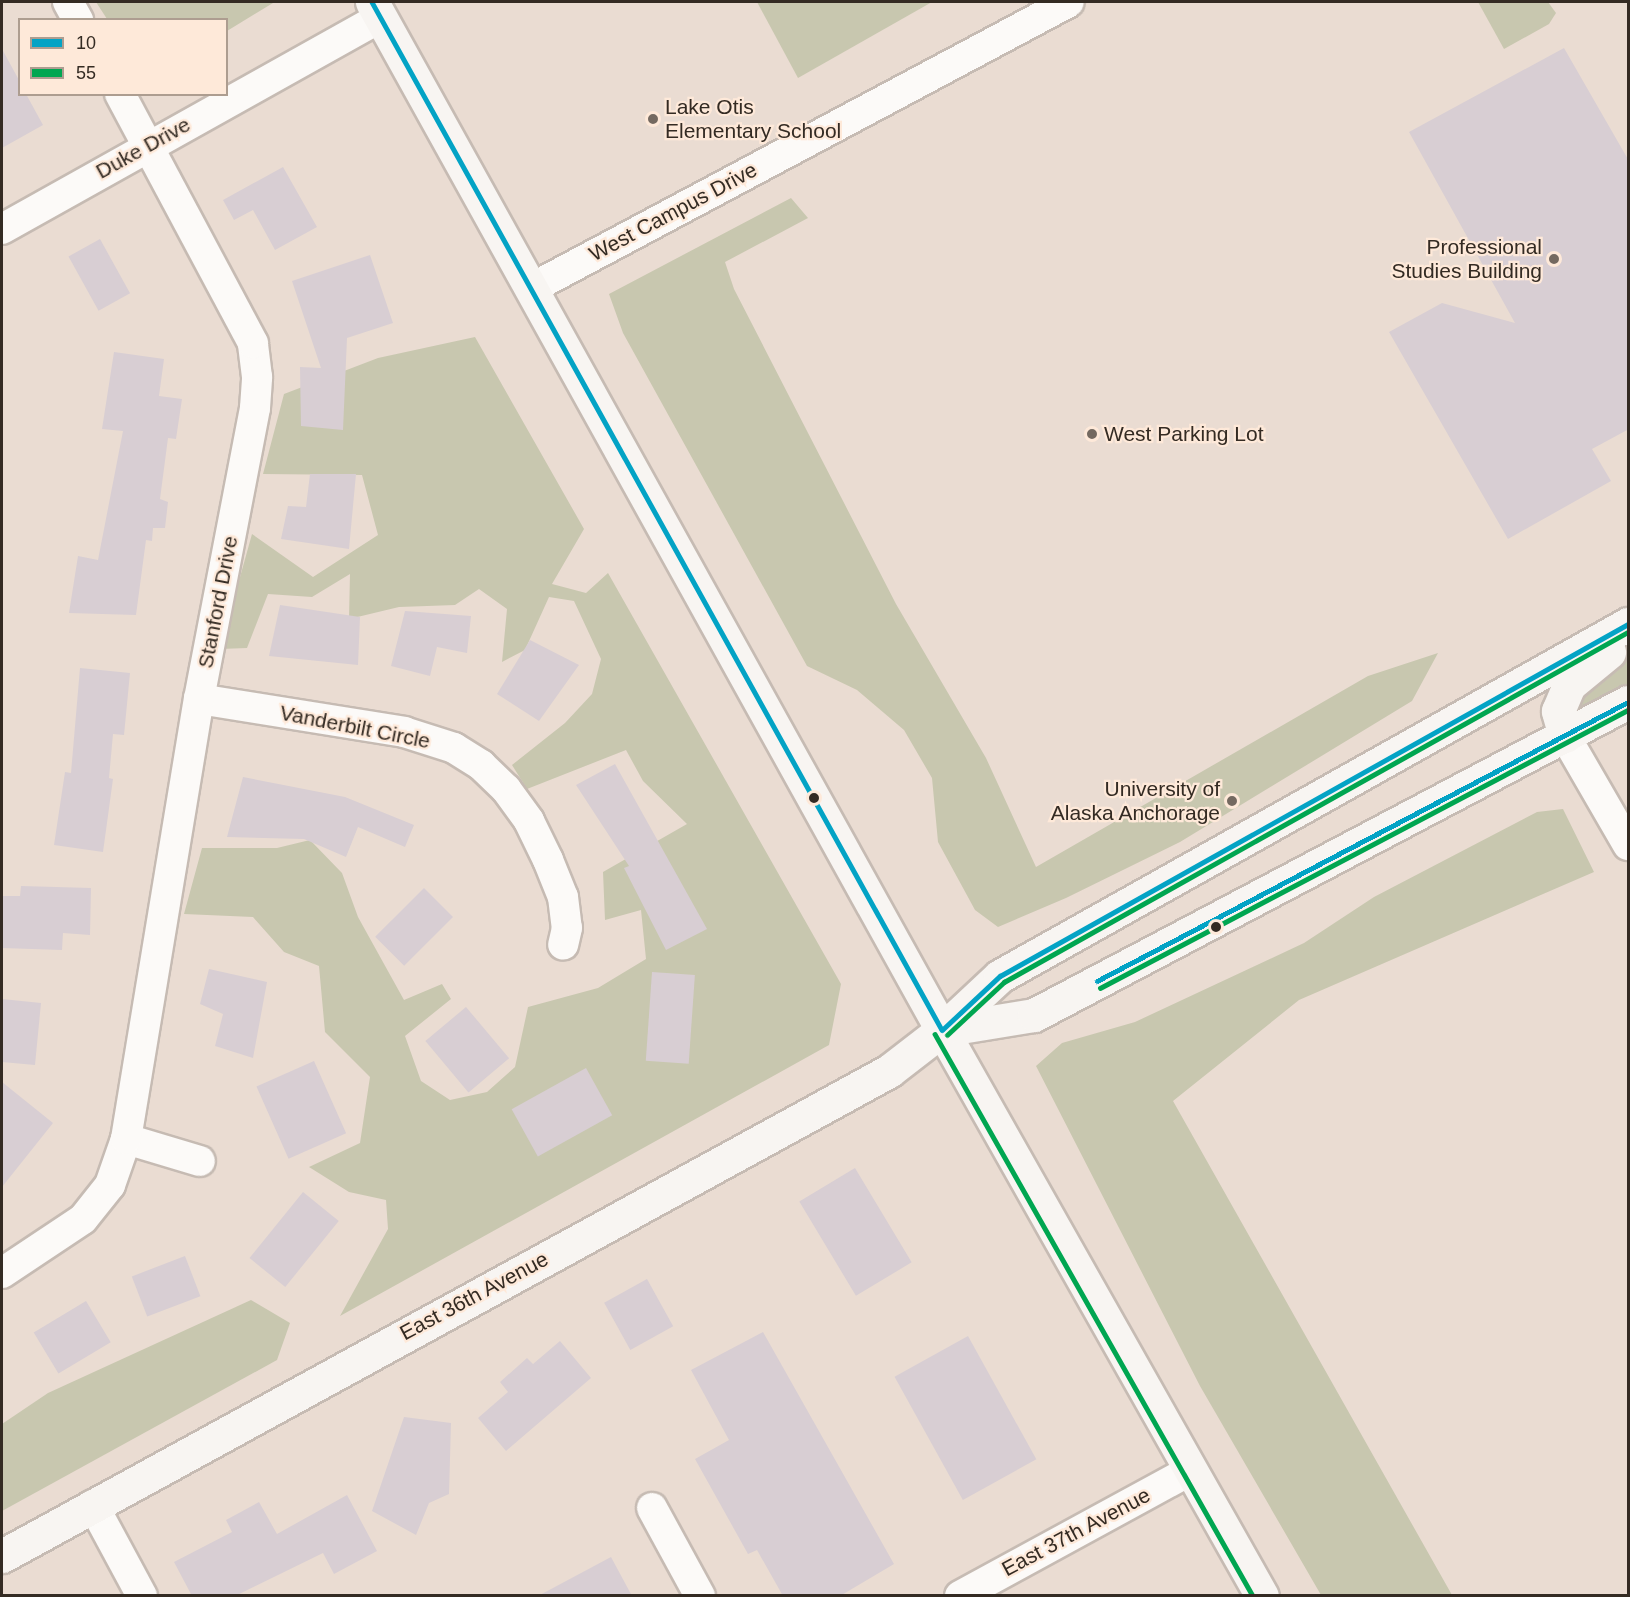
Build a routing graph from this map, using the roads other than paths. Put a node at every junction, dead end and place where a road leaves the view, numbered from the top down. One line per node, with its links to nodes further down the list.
1 (68, 2): 4 (street)
2 (1069, 2): 8 (street, West Campus Drive)
3 (376, 9): 6 (street, Duke Drive); 8 (main road)
4 (77, 18)
5 (121, 96): 6 (street, Stanford Drive)
6 (149, 145): 7 (street, Duke Drive); 11 (street, Stanford Drive)
7 (2, 229)
8 (532, 288): 16 (main road)
9 (1629, 624): 16 (main road, East 36th Avenue)
10 (1629, 640): 13 (main road)
11 (199, 699): 15 (street, Vanderbilt Circle); 17 (street, Stanford Drive)
12 (1629, 702): 13 (main road)
13 (1565, 736): 14 (street); 16 (main road)
14 (1629, 845)
15 (563, 945)
16 (942, 1030): 20 (main road); 21 (main road, East 36th Avenue)
17 (126, 1139): 18 (street); 19 (street, Stanford Drive)
18 (200, 1161)
19 (2, 1273)
20 (1191, 1470): 26 (street, East 37th Avenue); 27 (main road)
21 (93, 1505): 23 (main road, East 36th Avenue); 24 (street)
22 (652, 1508): 25 (street)
23 (2, 1556)
24 (142, 1596)
25 (700, 1596)
26 (960, 1596)
27 (1262, 1596)

